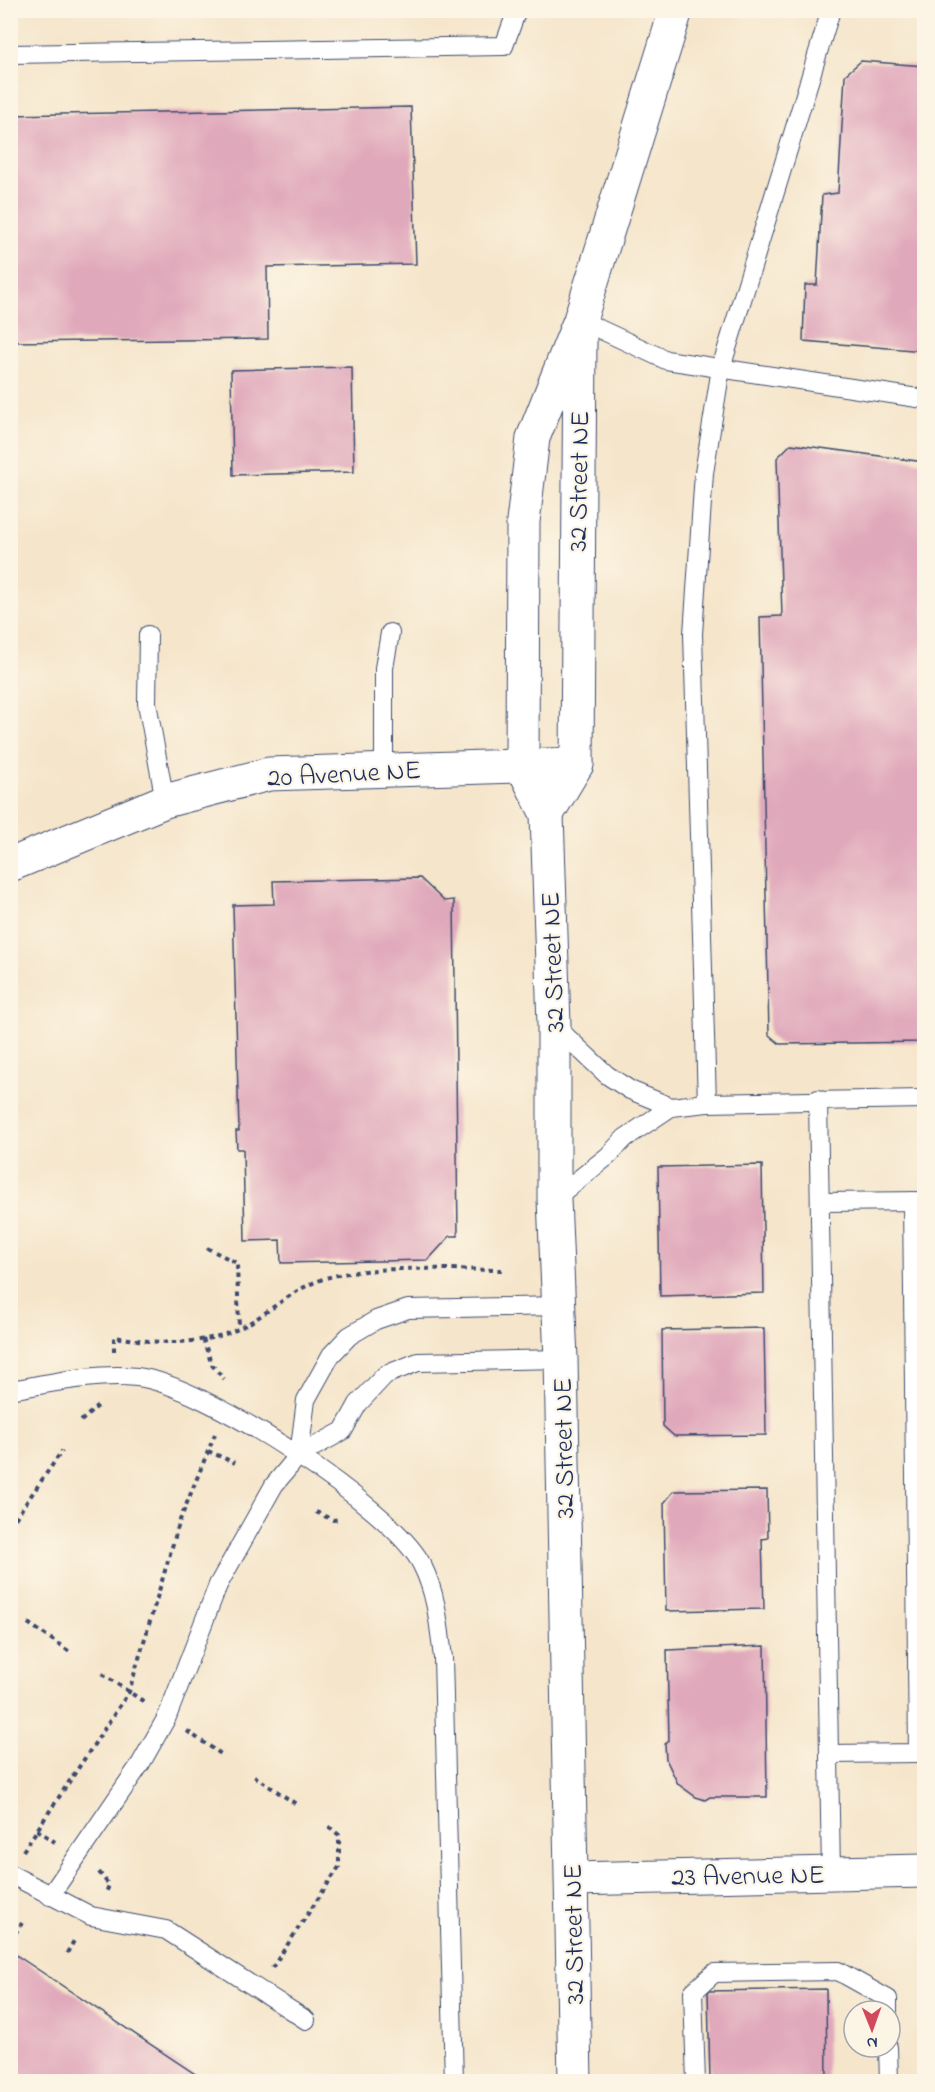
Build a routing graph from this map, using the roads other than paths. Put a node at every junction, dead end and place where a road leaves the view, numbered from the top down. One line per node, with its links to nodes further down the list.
1 (517, 10): 4 (lane)
2 (676, 10): 5 (street, 32 Street NE)
3 (831, 10): 6 (lane)
4 (10, 54)
5 (580, 320): 6 (lane); 10 (street, 32 Street NE); 11 (street, 32 Street NE)
6 (721, 368): 7 (lane); 19 (lane)
7 (924, 399)
8 (390, 633): 12 (lane)
9 (148, 635): 13 (lane)
10 (577, 764): 11 (street, 20 Avenue NE); 14 (street)
11 (522, 765): 12 (street, 20 Avenue NE); 14 (street, 32 Street NE)
12 (384, 771): 13 (street, 20 Avenue NE)
13 (165, 801): 15 (street, 20 Avenue NE)
14 (547, 814): 16 (street, 32 Street NE)
15 (13, 863)
16 (554, 1025): 20 (lane); 21 (street, 32 Street NE)
17 (818, 1099): 18 (lane); 19 (lane); 23 (lane)
18 (924, 1099)
19 (707, 1103): 20 (lane)
20 (671, 1107): 21 (lane)
21 (554, 1199): 24 (street, 32 Street NE)
22 (918, 1201): 23 (lane); 28 (lane)
23 (820, 1202): 28 (lane)
24 (558, 1306): 25 (street, 32 Street NE); 27 (lane)
25 (561, 1359): 27 (lane); 32 (street, 32 Street NE)
26 (10, 1390): 27 (lane)
27 (299, 1455): 33 (lane); 37 (lane)
28 (829, 1754): 30 (lane)
29 (924, 1871): 30 (street, 23 Avenue NE)
30 (831, 1873): 32 (street, 23 Avenue NE)
31 (10, 1874): 33 (lane)
32 (572, 1879): 38 (street, 32 Street NE)
33 (50, 1896): 35 (lane)
34 (879, 1999): 39 (lane)
35 (306, 2020)
36 (888, 2059): 40 (lane)
37 (454, 2082)
38 (575, 2082)
39 (696, 2082)
40 (889, 2082)

